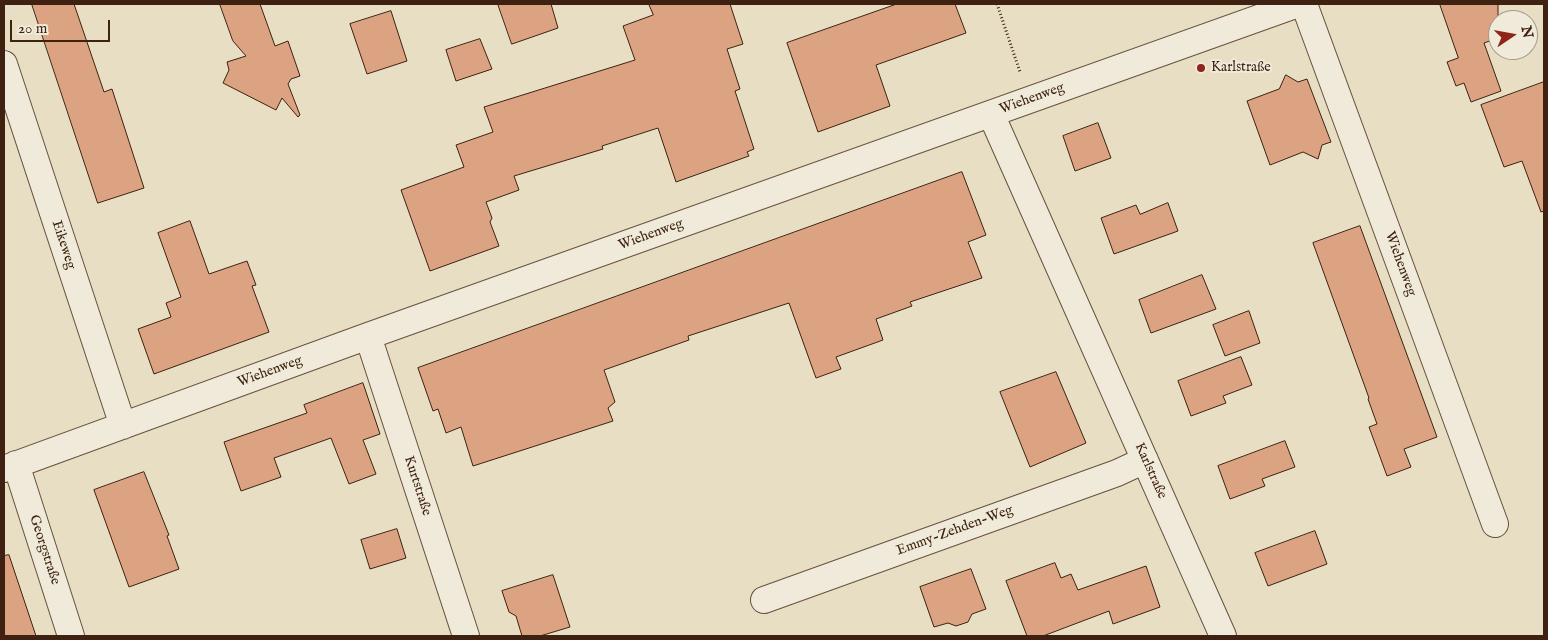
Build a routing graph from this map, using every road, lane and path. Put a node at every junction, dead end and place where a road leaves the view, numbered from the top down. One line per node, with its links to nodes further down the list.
1 (997, 4): 5 (path)
2 (1298, 4): 5 (street, Wiehenweg)
3 (1304, 4): 11 (street, Wiehenweg)
4 (4, 64): 8 (street, Eikeweg)
5 (1029, 99): 6 (street, Wiehenweg)
6 (991, 114): 7 (street, Wiehenweg); 9 (street, Karlstraße)
7 (368, 336): 8 (street, Wiehenweg); 14 (street, Kurtstraße)
8 (123, 426): 10 (street, Wiehenweg)
9 (1145, 460): 12 (street, Emmy-Zehden-Weg); 15 (street, Karlstraße)
10 (10, 467): 13 (street, Georgstraße)
11 (1495, 524)
12 (764, 600)
13 (71, 636)
14 (466, 636)
15 (1223, 636)

